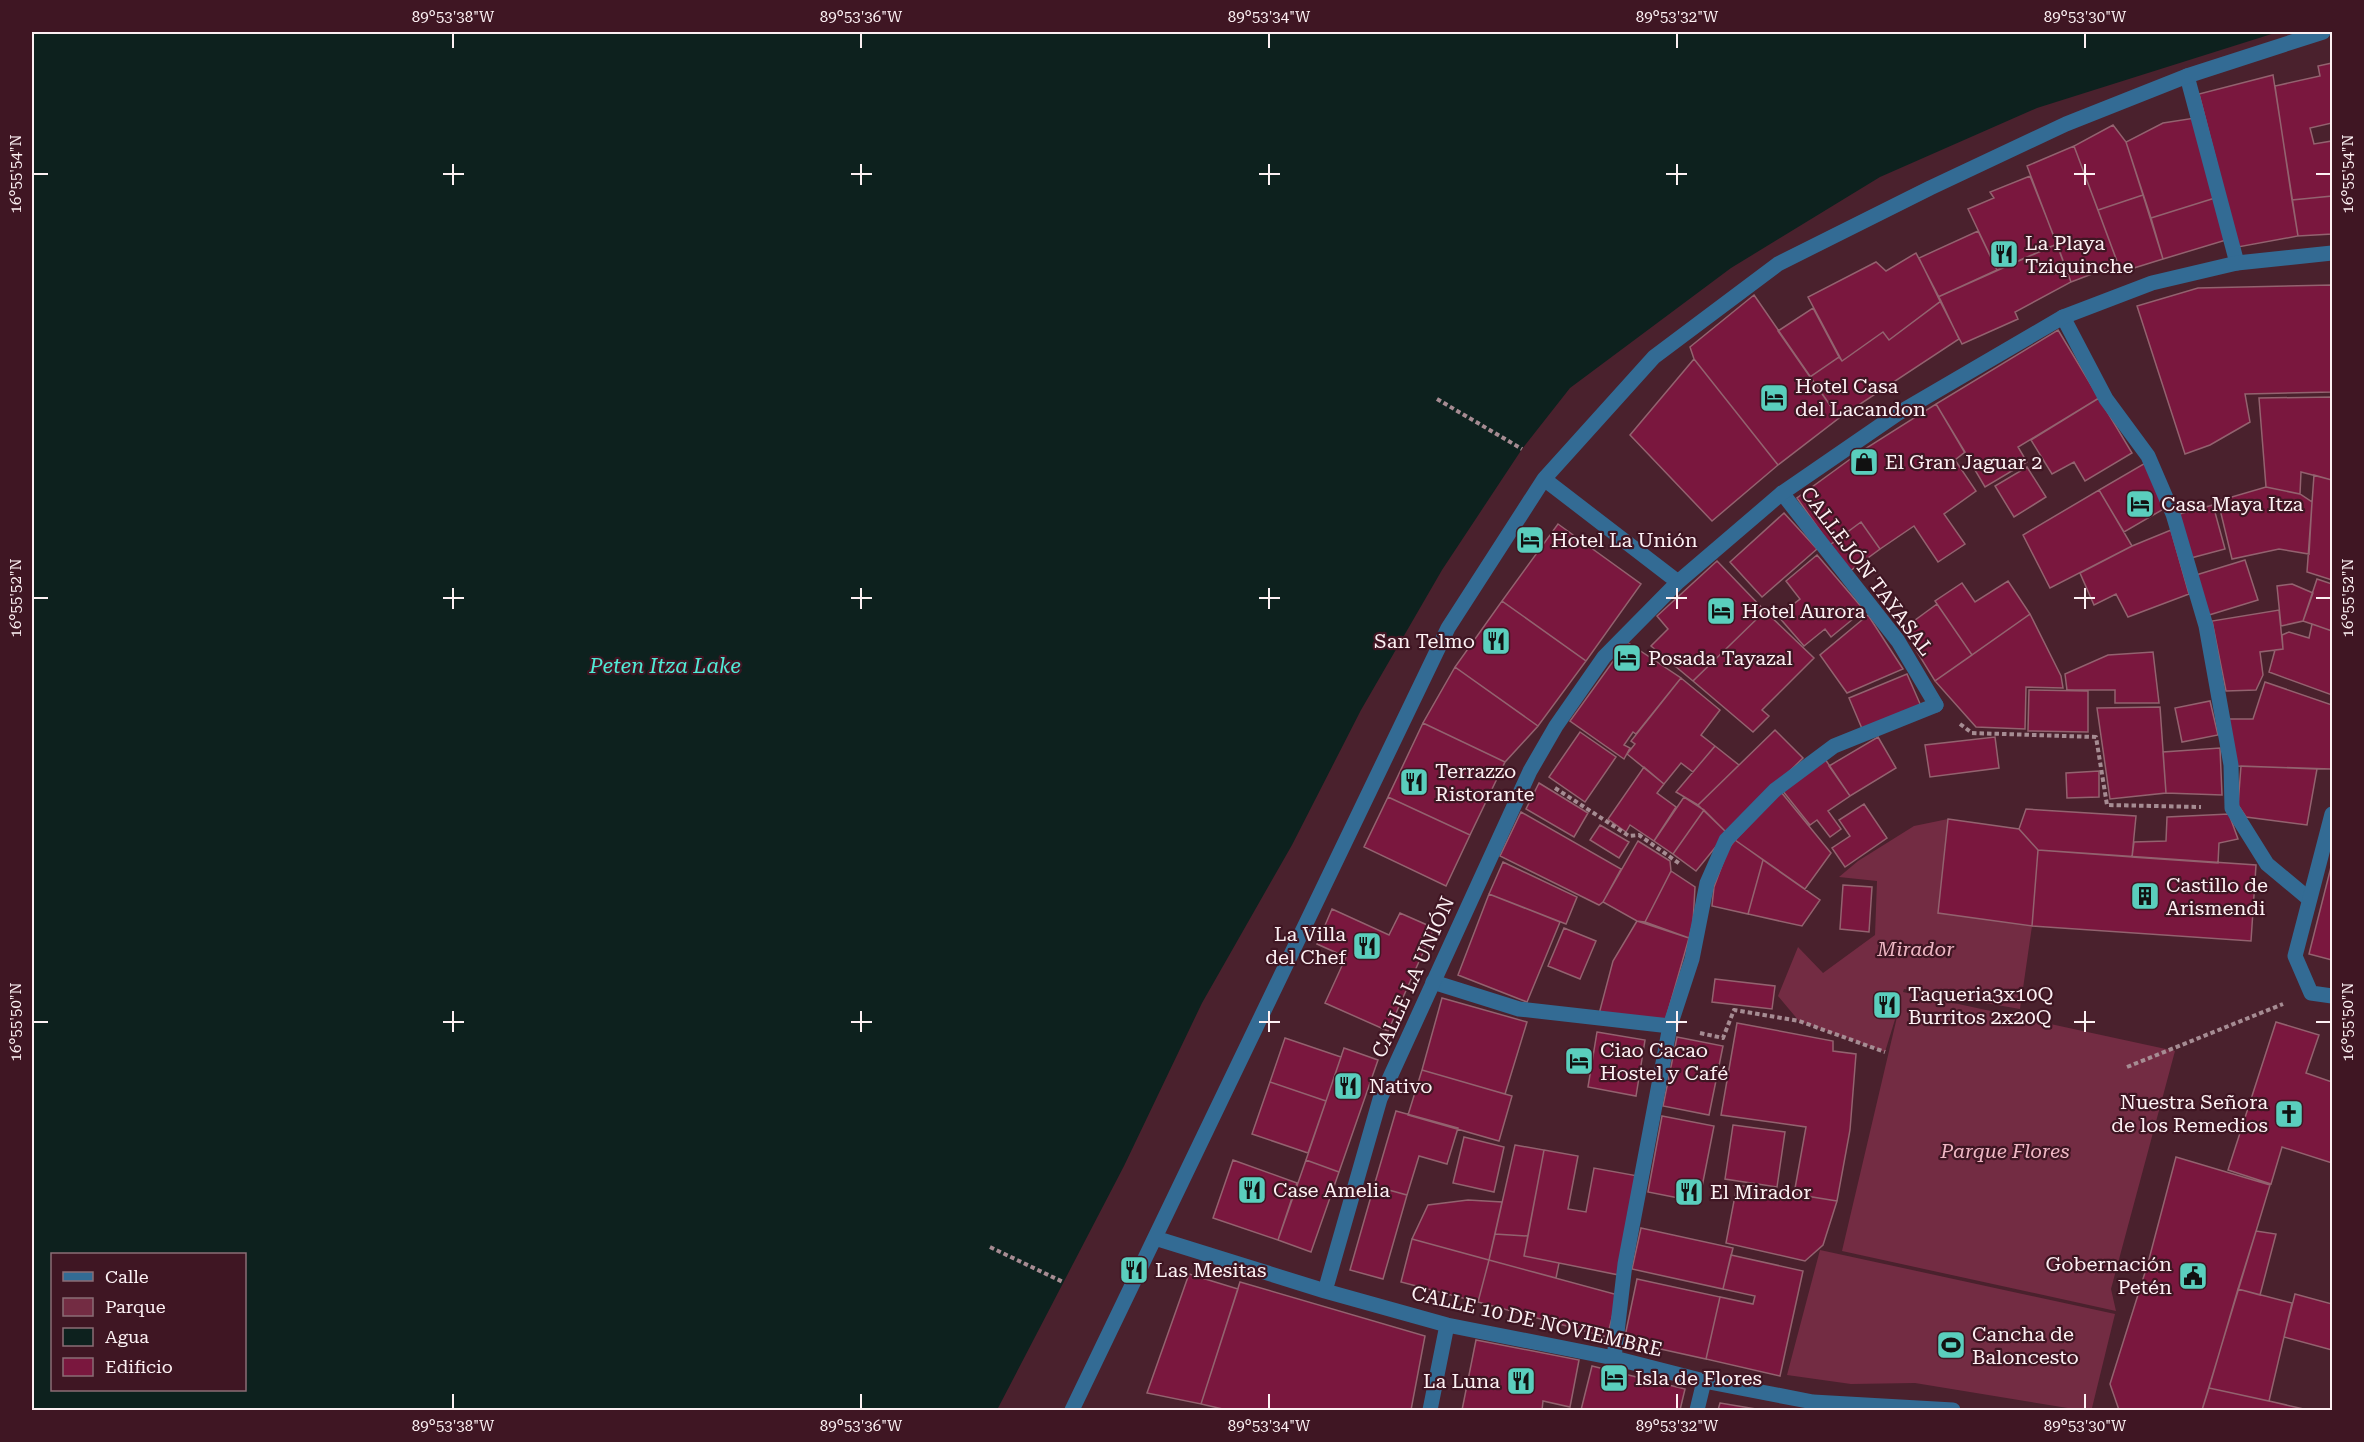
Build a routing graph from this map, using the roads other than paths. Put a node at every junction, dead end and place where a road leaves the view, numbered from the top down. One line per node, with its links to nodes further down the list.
1 (2323, 32): 2 (street)
2 (2187, 76): 4 (street); 6 (street)
3 (2332, 253): 4 (street, CALLE LA UNIÓN)
4 (2237, 262): 5 (street, CALLE LA UNIÓN)
5 (2063, 317): 7 (street, CALLE LA UNIÓN); 10 (street)
6 (1544, 479): 8 (street); 14 (street)
7 (1782, 493): 8 (street, CALLE LA UNIÓN); 13 (street, CALLEJÓN TAYASAL)
8 (1678, 582): 11 (street, CALLE LA UNIÓN)
9 (2332, 814): 10 (street)
10 (2309, 899): 12 (street)
11 (1433, 982): 13 (street); 15 (street, CALLE LA UNIÓN)
12 (2332, 996)
13 (1670, 1026): 17 (street)
14 (1155, 1238): 15 (street, CALLE 10 DE NOVIEMBRE); 19 (street)
15 (1325, 1291): 16 (street, CALLE 10 DE NOVIEMBRE)
16 (1447, 1325): 17 (street, CALLE 10 DE NOVIEMBRE); 20 (street)
17 (1614, 1358): 18 (street, CALLE 10 DE NOVIEMBRE)
18 (1704, 1381): 21 (street); 22 (street, CALLE 10 DE NOVIEMBRE)
19 (1072, 1410)
20 (1430, 1410)
21 (1697, 1410)
22 (1953, 1410)

